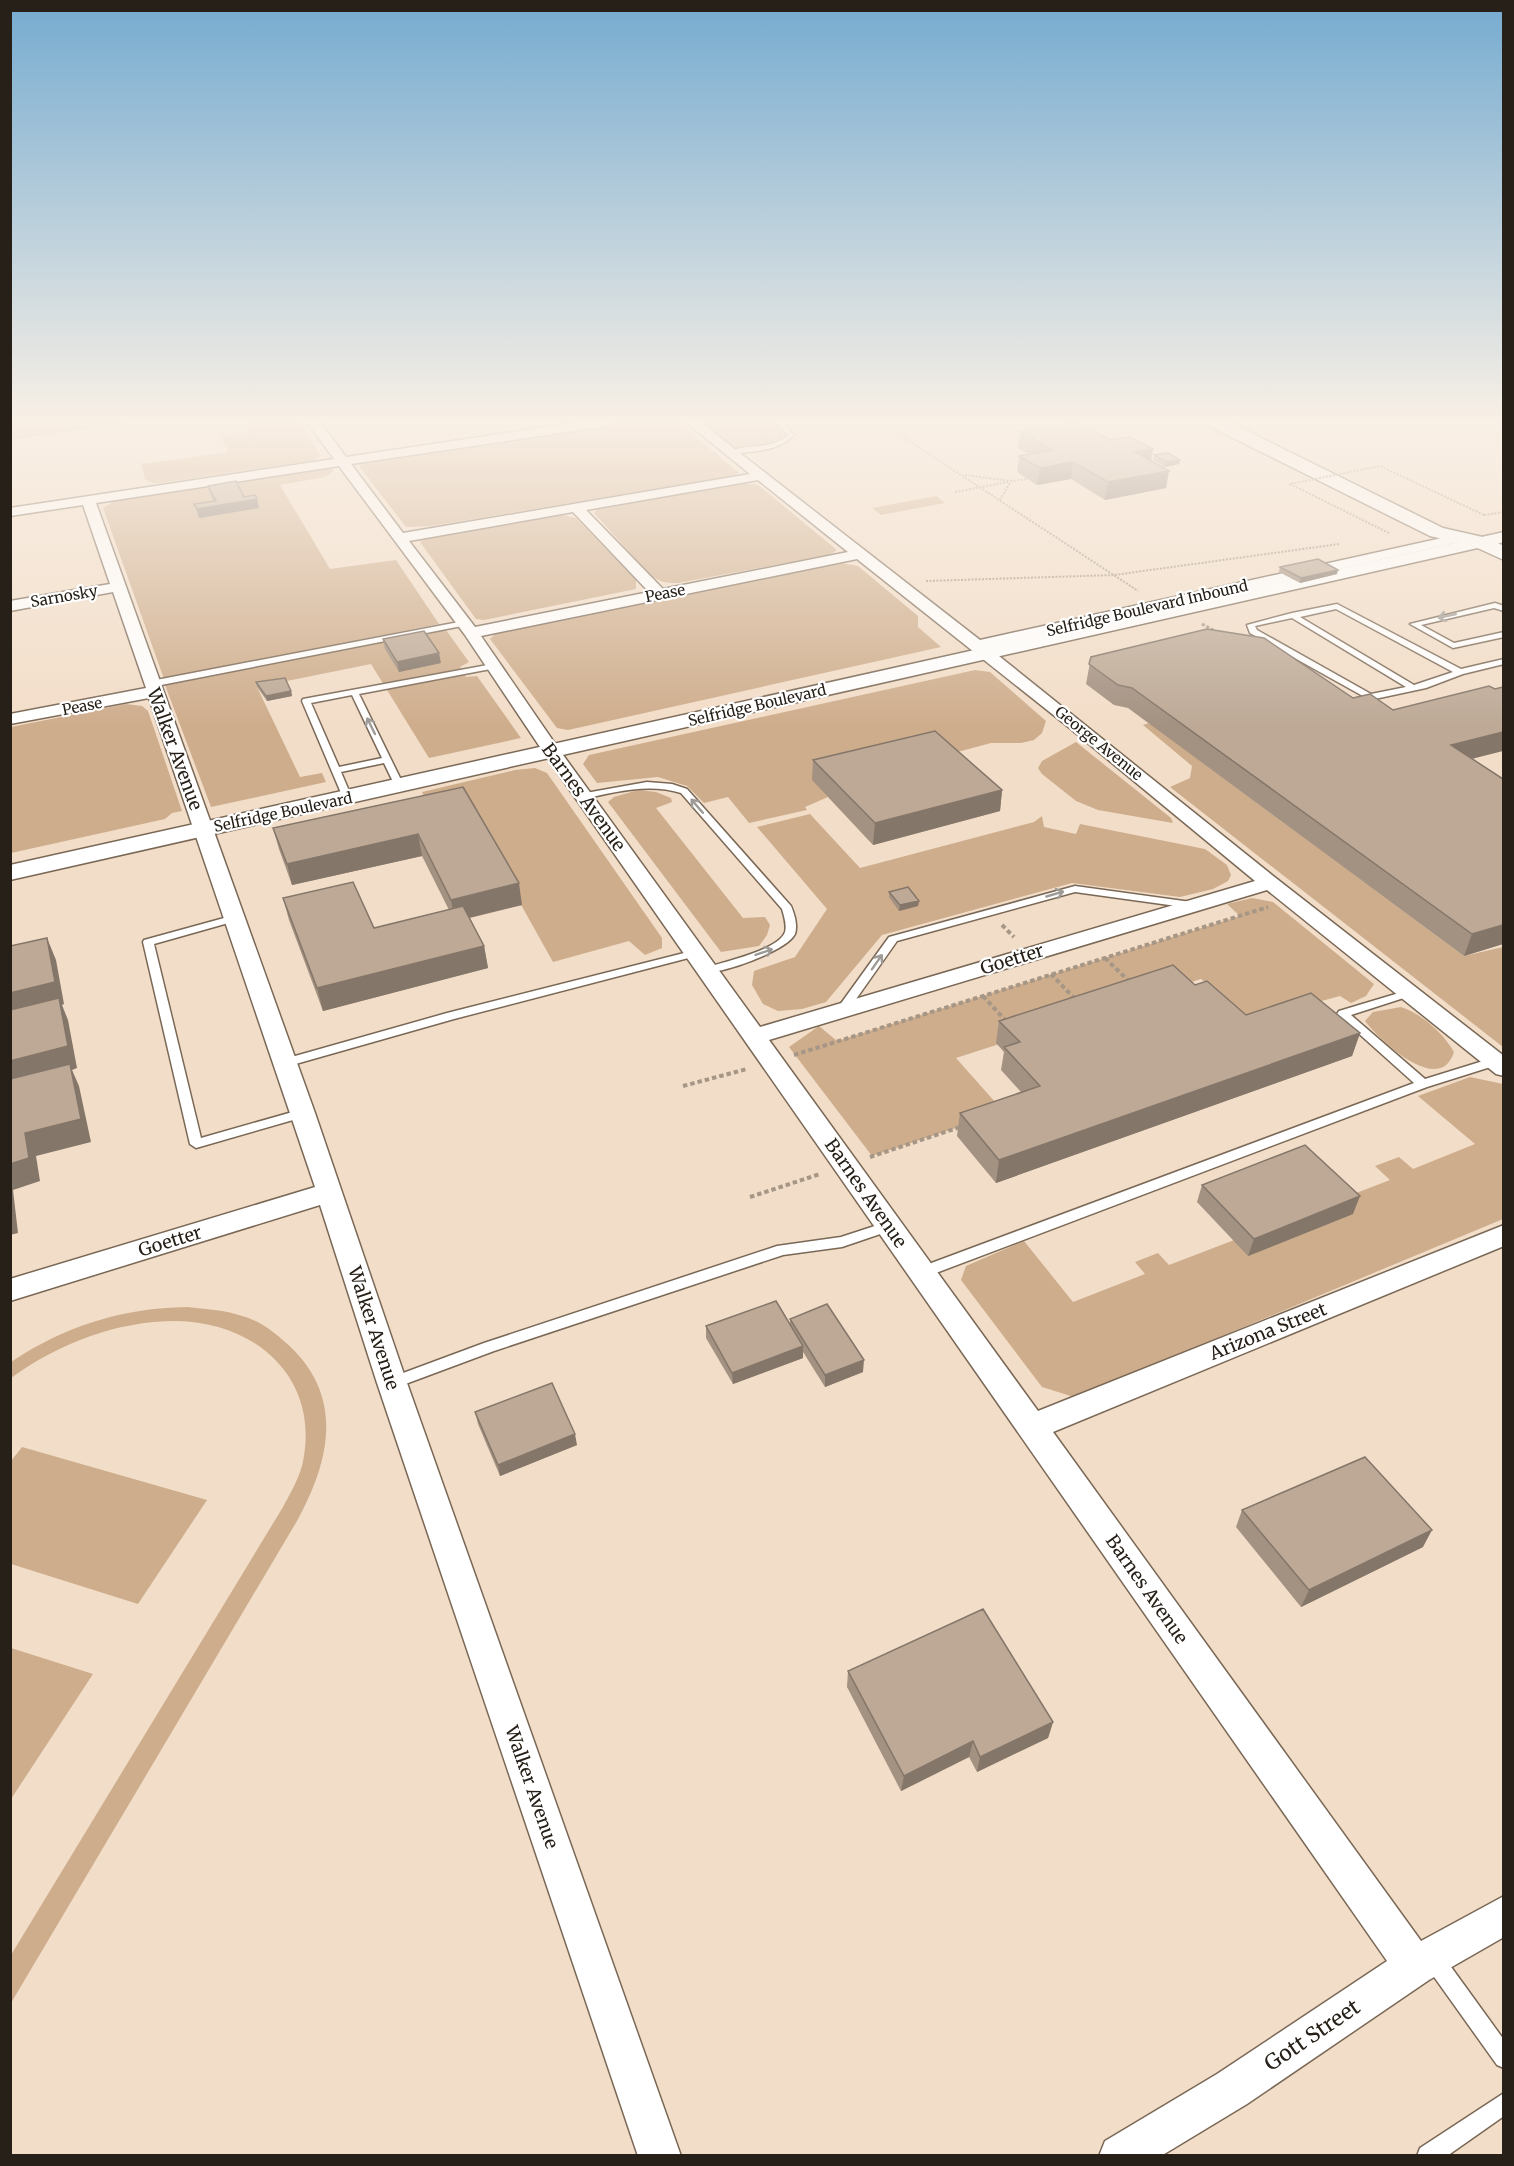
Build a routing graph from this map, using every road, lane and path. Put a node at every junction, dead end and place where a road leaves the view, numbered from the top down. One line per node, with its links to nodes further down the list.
1 (96, 523): 20 (street, Walker Avenue)
2 (389, 523): 12 (street, Barnes Avenue)
3 (488, 523): 12 (street)
4 (591, 523): 22 (street)
5 (820, 523): 16 (street, George Avenue)
6 (1035, 523): 18 (path)
7 (1371, 523): 10 (path, bridge)
8 (1419, 523): 13 (main road)
9 (1460, 523): 15 (main road)
10 (1380, 536)
11 (1503, 537): 15 (street, Selfridge Boulevard)
12 (400, 538): 26 (street, Barnes Avenue)
13 (1460, 538): 15 (main road); 28 (street, Selfridge Boulevard Inbound)
14 (1347, 542): 18 (path)
15 (1480, 542): 17 (main road); 28 (street, Selfridge Boulevard)
16 (859, 554): 19 (street, George Avenue); 22 (street, Pease)
17 (1503, 554)
18 (1114, 575): 19 (path); 21 (path)
19 (899, 586): 28 (street, George Avenue)
20 (118, 587): 23 (street, Sarnosky); 32 (street, Walker Avenue)
21 (1138, 591)
22 (659, 594): 26 (street, Pease)
23 (10, 606)
24 (1503, 609): 27 (lane, one-way to 27)
25 (1292, 615): 31 (lane); 33 (lane); 33 (lane)
26 (468, 628): 30 (street, Barnes Avenue); 32 (lane)
27 (1503, 634)
28 (980, 650): 36 (street, Selfridge Boulevard); 44 (street, George Avenue)
29 (1503, 661): 31 (lane)
30 (493, 666): 34 (lane); 36 (street, Barnes Avenue)
31 (1460, 672): 33 (lane)
32 (153, 688): 35 (street, Pease); 42 (street, Walker Avenue)
33 (1413, 688)
34 (354, 692): 37 (lane, one-way to 34); 38 (lane)
35 (10, 719)
36 (552, 752): 39 (street, Selfridge Boulevard); 40 (street, Barnes Avenue)
37 (387, 760): 38 (lane); 39 (lane)
38 (336, 770): 41 (lane)
39 (399, 786): 41 (street, Selfridge Boulevard)
40 (584, 796): 49 (street, Barnes Avenue); 49 (lane, one-way to 40)
41 (348, 798): 42 (street, Selfridge Boulevard)
42 (204, 830): 43 (street, Selfridge Boulevard); 47 (street, Walker Avenue)
43 (10, 873)
44 (1270, 883): 45 (street, George Avenue); 46 (street, Goetter)
45 (1292, 900): 48 (path); 51 (street, George Avenue)
46 (1191, 905): 53 (street, Goetter); 53 (lane, one-way to 46)
47 (235, 918): 57 (street, Walker Avenue); 61 (lane)
48 (1105, 958): 50 (path); 52 (path)
49 (702, 962): 55 (street, Barnes Avenue); 57 (lane)
50 (1136, 988)
51 (1409, 993): 58 (street, George Avenue); 59 (lane)
52 (983, 996): 54 (path); 56 (path)
53 (843, 1009): 55 (street, Goetter)
54 (1012, 1028)
55 (755, 1036): 56 (street, Barnes Avenue)
56 (773, 1061): 60 (path); 63 (street, Barnes Avenue)
57 (285, 1063): 61 (street, Walker Avenue)
58 (1500, 1064): 59 (lane)
59 (1423, 1084): 68 (lane)
60 (683, 1086)
61 (303, 1113): 64 (street, Walker Avenue)
62 (971, 1123): 63 (path)
63 (847, 1165): 65 (path); 66 (street, Barnes Avenue)
64 (330, 1192): 69 (street, Goetter); 70 (street, Walker Avenue)
65 (750, 1197)
66 (890, 1226): 68 (street, Barnes Avenue); 70 (lane)
67 (1503, 1235): 71 (street, Arizona Street)
68 (923, 1272): 71 (street, Barnes Avenue)
69 (10, 1290)
70 (392, 1383): 76 (street, Walker Avenue)
71 (1032, 1427): 73 (street, Barnes Avenue)
72 (1503, 1915): 73 (street, Gott Street)
73 (1423, 1961): 74 (lane); 77 (street, Gott Street)
74 (1503, 2058)
75 (1503, 2103): 78 (lane)
76 (660, 2156)
77 (1120, 2156)
78 (1428, 2156)

